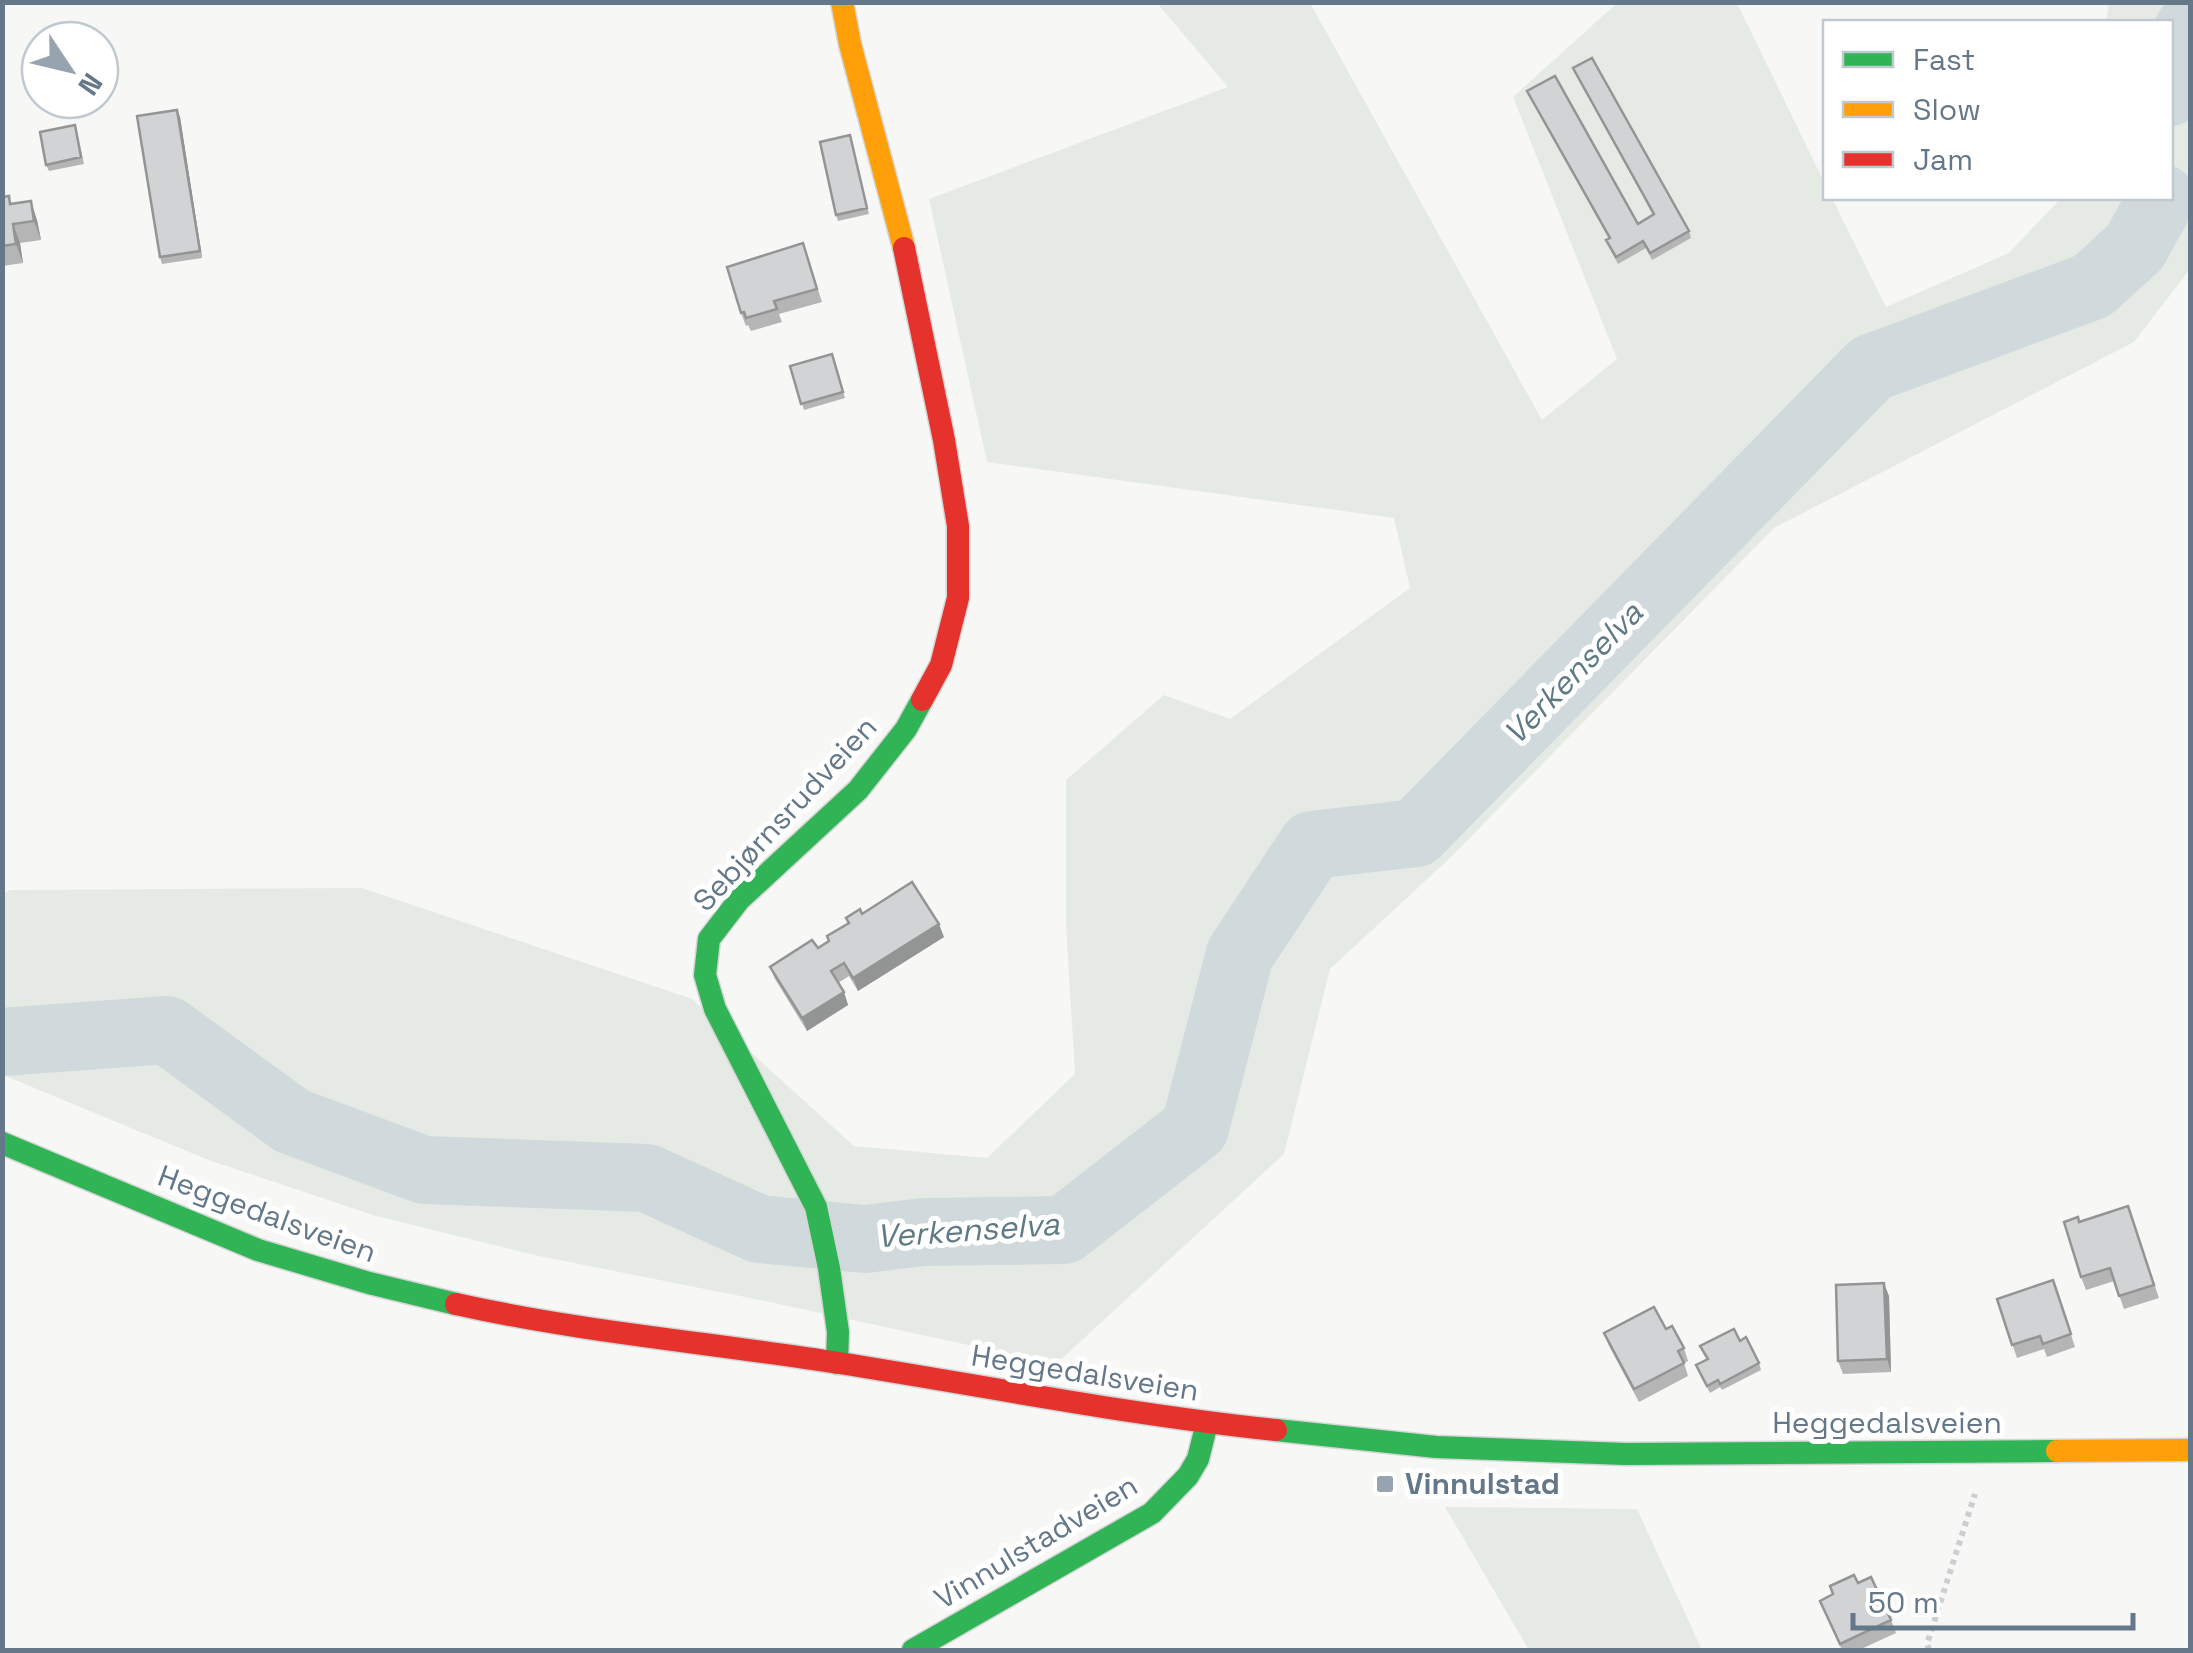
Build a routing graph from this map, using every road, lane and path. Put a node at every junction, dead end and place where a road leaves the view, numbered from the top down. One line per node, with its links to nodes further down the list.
1 (842, 2): 3 (main road, Sebjørnsrudveien)
2 (2, 1143): 3 (main road, Heggedalsveien)
3 (837, 1363): 4 (main road, Heggedalsveien)
4 (1207, 1424): 6 (main road, Heggedalsveien); 7 (main road, Vinnulstadveien)
5 (2190, 1450): 6 (main road, Heggedalsveien)
6 (1972, 1452): 8 (path)
7 (912, 1650)
8 (1928, 1650)

